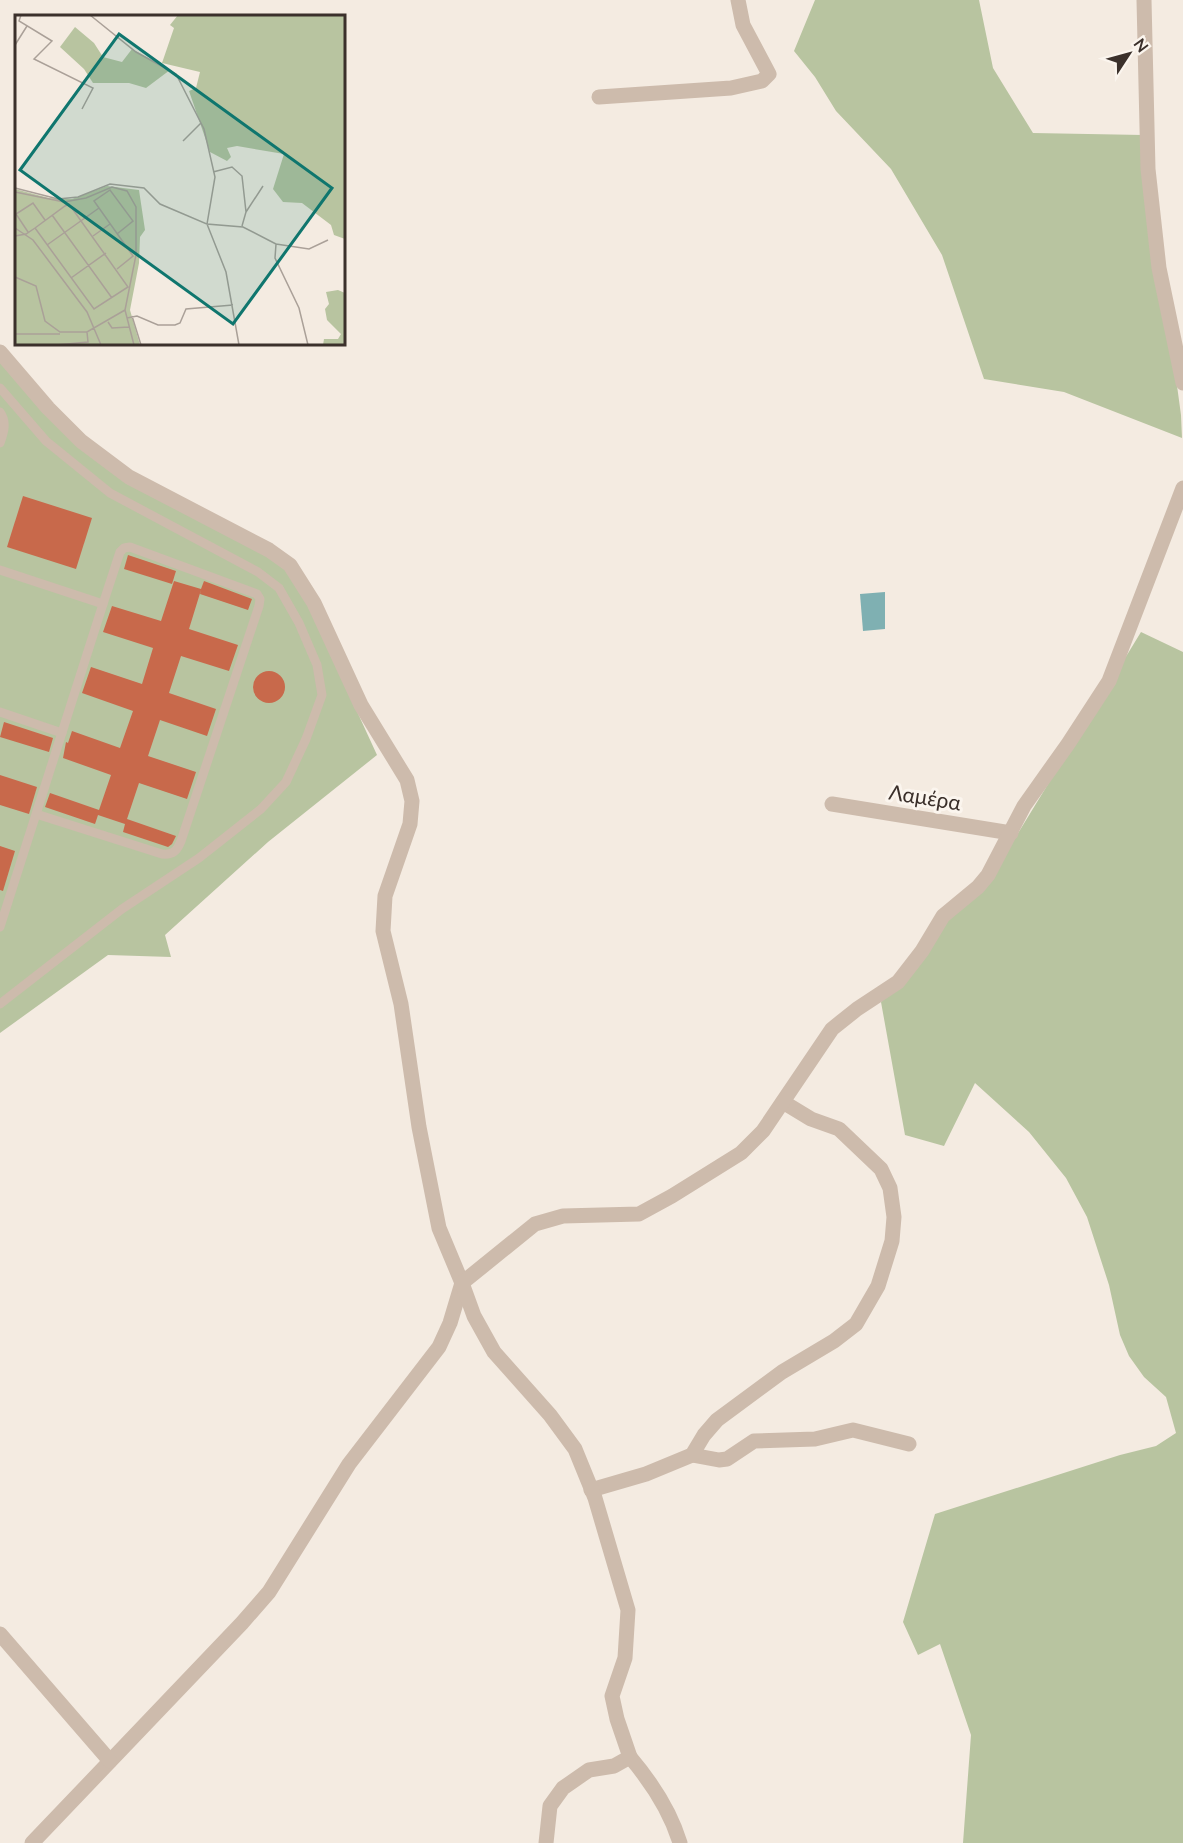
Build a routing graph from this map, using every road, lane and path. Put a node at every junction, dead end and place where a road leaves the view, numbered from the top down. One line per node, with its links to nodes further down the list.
1 (738, 0): 3 (street)
2 (1144, 0): 5 (street)
3 (599, 96)
4 (0, 352): 20 (street)
5 (1183, 383)
6 (0, 388): 18 (lane)
7 (0, 412): 8 (lane)
8 (0, 443)
9 (1183, 488): 16 (street)
10 (0, 570): 11 (lane)
11 (103, 604): 13 (lane); 15 (lane)
12 (0, 712): 13 (lane)
13 (62, 732): 15 (lane)
14 (832, 804): 16 (street, Λαμέρα)
15 (36, 814): 17 (lane)
16 (1011, 833): 19 (street)
17 (0, 927)
18 (0, 1004)
19 (783, 1102): 20 (street); 22 (street)
20 (462, 1283): 23 (street); 26 (street)
21 (909, 1444): 22 (street)
22 (692, 1455): 23 (street)
23 (591, 1490): 25 (street)
24 (0, 1634): 26 (street)
25 (630, 1757): 28 (street); 29 (street)
26 (110, 1761): 27 (street)
27 (32, 1843)
28 (546, 1843)
29 (680, 1843)

